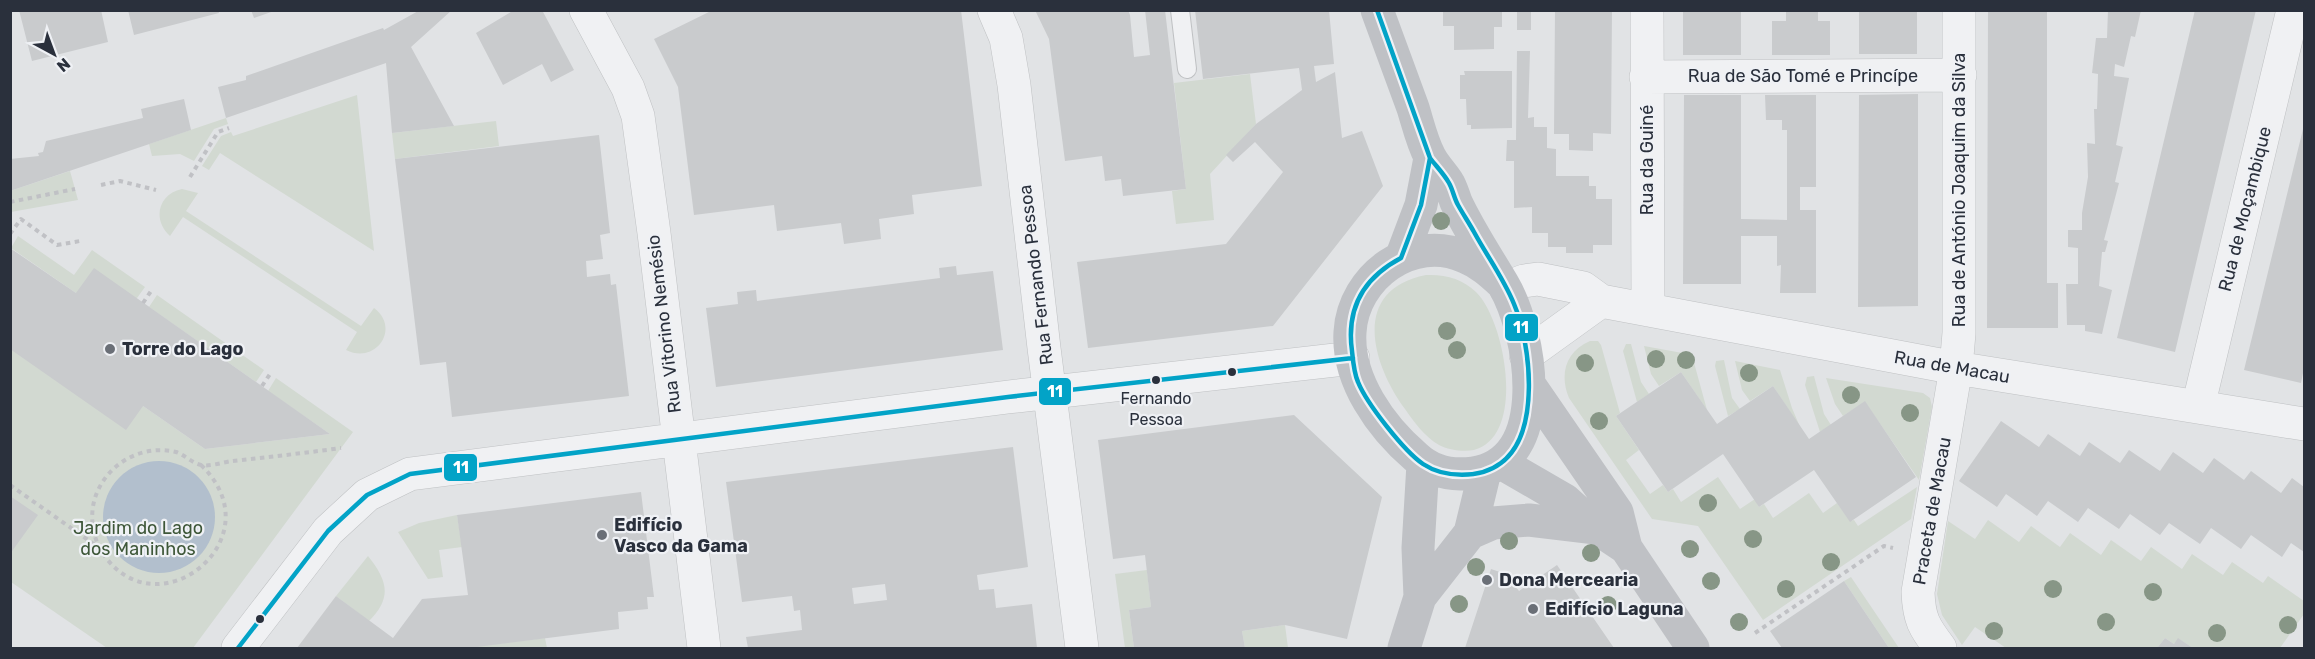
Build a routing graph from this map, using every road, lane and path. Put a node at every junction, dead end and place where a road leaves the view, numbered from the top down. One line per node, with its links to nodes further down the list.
1 (586, 10): 34 (street, Rua Vitorino Nemésio)
2 (994, 10): 31 (street, Rua Fernando Pessoa)
3 (1180, 10): 8 (lane)
4 (1377, 10): 12 (main road)
5 (1647, 10): 10 (street, Rua da Guiné)
6 (1959, 10): 9 (street, Rua de António Joaquim da Silva)
7 (2293, 10): 32 (street, Rua de Moçambique)
8 (1187, 69)
9 (1959, 75): 10 (street, Rua de São Tomé e Princípe); 27 (street, Rua de António Joaquim da Silva)
10 (1646, 77): 25 (street, Rua da Guiné)
11 (229, 128): 13 (path)
12 (1430, 158): 20 (main road); 21 (main road)
13 (190, 177)
14 (101, 185): 16 (path)
15 (75, 189): 17 (path)
16 (156, 190)
17 (10, 202)
18 (10, 234): 19 (path)
19 (80, 241)
20 (1401, 258): 21 (main road); 26 (main road)
21 (1505, 286): 23 (street, Rua de Macau); 28 (main road)
22 (151, 291): 24 (path)
23 (1601, 301): 25 (street, Rua de Macau); 28 (street)
24 (143, 303)
25 (1648, 310): 27 (street, Rua de Macau)
26 (1353, 358): 31 (street); 36 (main road)
27 (1956, 368): 32 (street, Rua de Macau); 52 (street, Praceta de Macau)
28 (1528, 370): 38 (main road); 43 (main road)
29 (270, 374): 30 (path)
30 (262, 386)
31 (1050, 392): 34 (street); 49 (street, Rua Fernando Pessoa)
32 (2198, 407): 33 (street, Rua de Macau)
33 (2304, 424)
34 (678, 439): 47 (street); 48 (street, Rua Vitorino Nemésio)
35 (341, 448): 37 (path)
36 (1423, 464): 38 (main road); 45 (main road)
37 (201, 465): 42 (path); 42 (path)
38 (1493, 467): 40 (main road); 41 (main road)
39 (10, 485): 42 (path)
40 (1596, 528): 41 (main road); 43 (main road)
41 (1470, 533): 45 (main road)
42 (99, 547)
43 (1626, 548): 51 (main road)
44 (1900, 550): 46 (path)
45 (1420, 597): 50 (main road)
46 (1755, 633)
47 (238, 648)
48 (704, 648)
49 (1082, 648)
50 (1404, 648)
51 (1693, 648)
52 (1940, 648)

